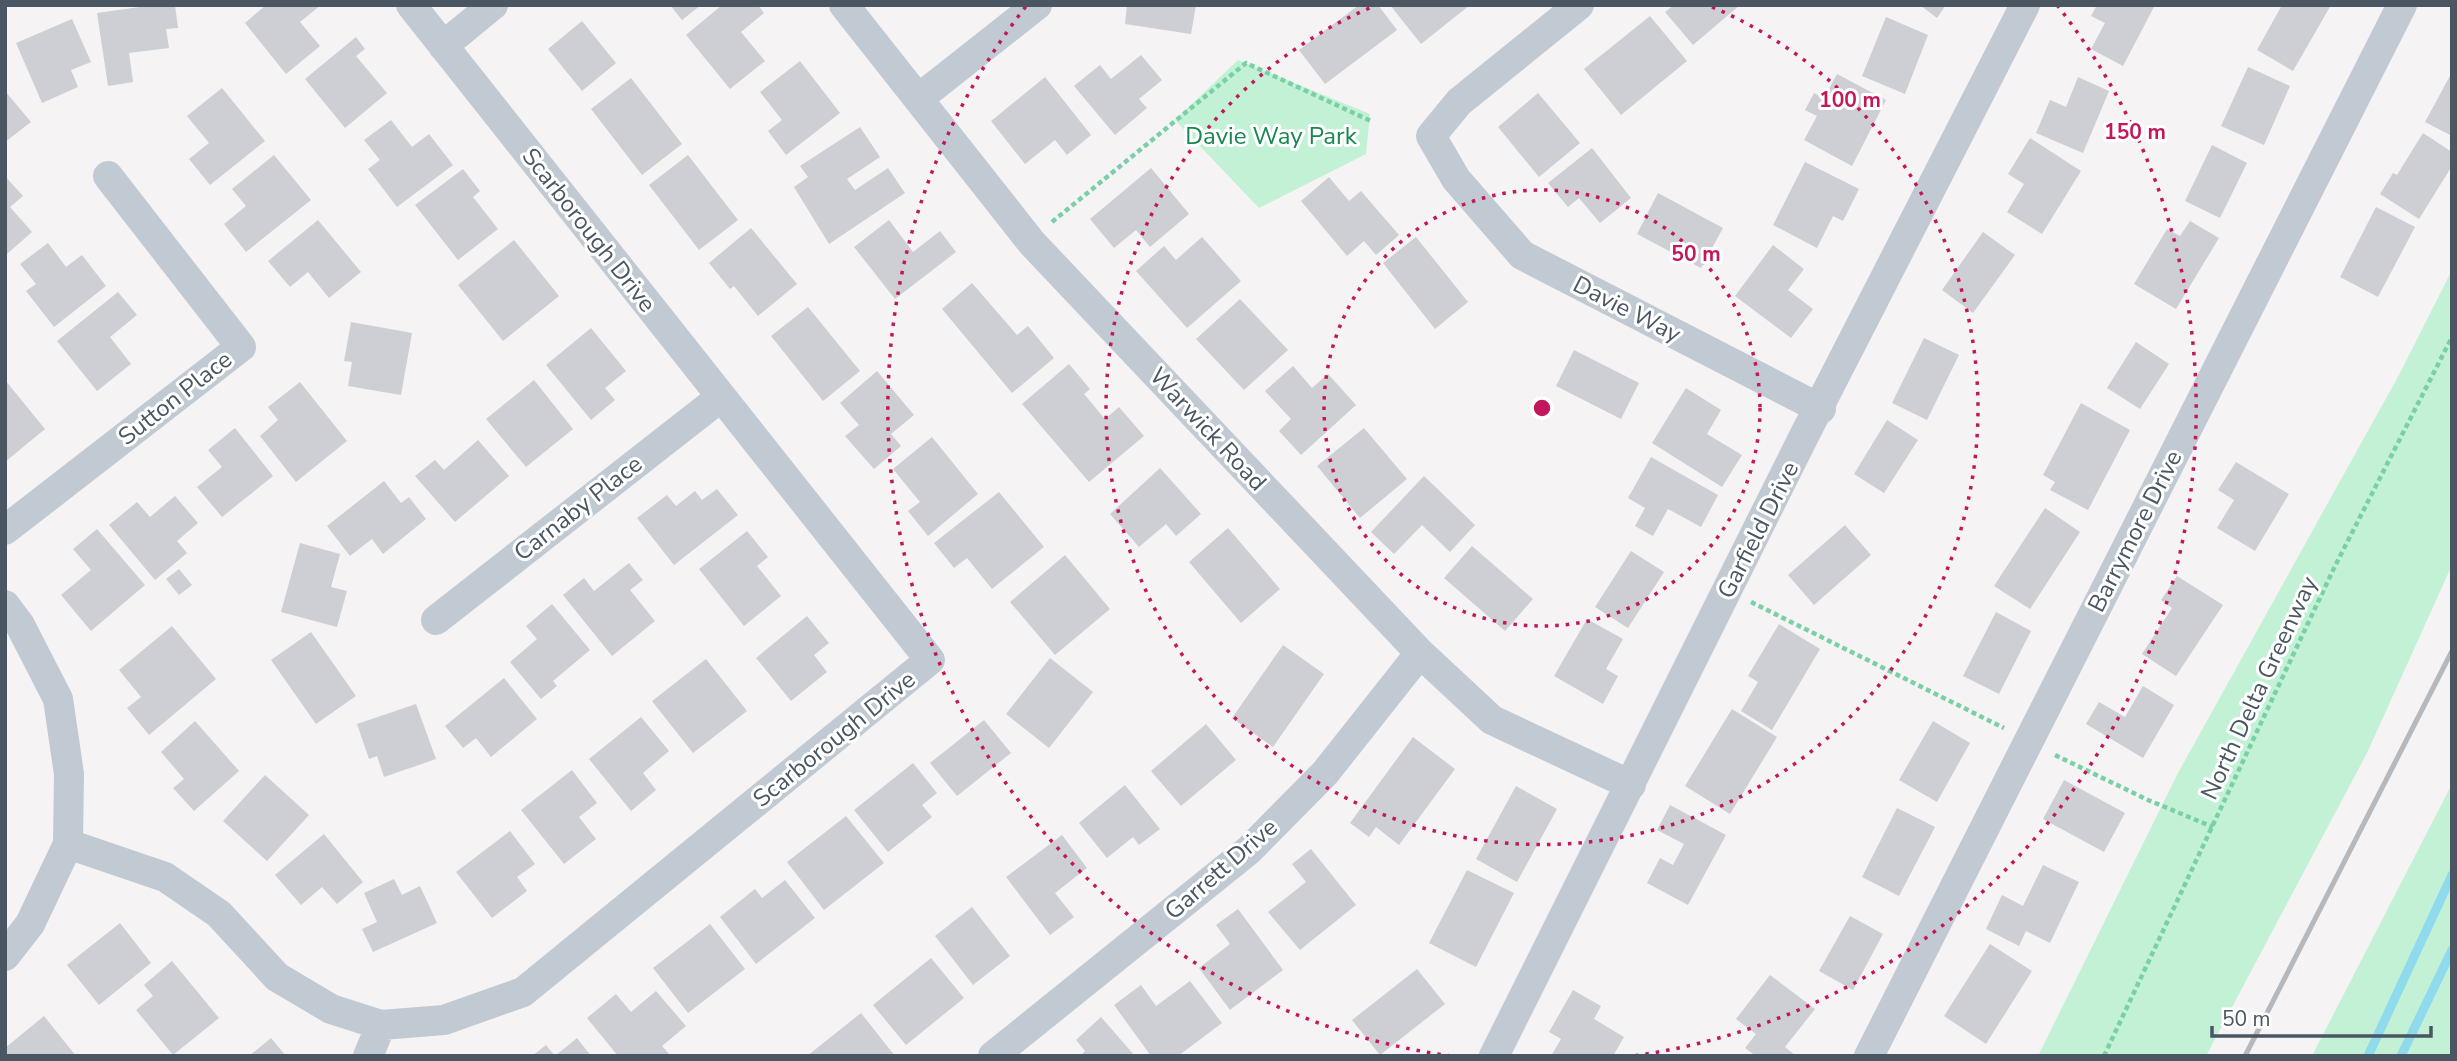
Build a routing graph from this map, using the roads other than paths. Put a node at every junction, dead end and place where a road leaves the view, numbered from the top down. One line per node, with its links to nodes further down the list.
1 (411, 5): 8 (street, Scarborough Drive)
2 (493, 5): 8 (street)
3 (844, 5): 9 (street, Warwick Road)
4 (1037, 5): 9 (street)
5 (1579, 5): 12 (street, Davie Way)
6 (2025, 5): 12 (street, Garfield Drive)
7 (2402, 5): 24 (street, Barrymore Drive)
8 (443, 46): 11 (street, Scarborough Drive)
9 (918, 99): 16 (street, Warwick Road)
10 (107, 176): 13 (street, Sutton Place)
11 (721, 397): 15 (street, Carnaby Place); 20 (street, Scarborough Drive)
12 (1821, 409): 17 (street, Garfield Drive)
13 (5, 530)
14 (5, 605): 18 (street)
15 (436, 620)
16 (1420, 653): 17 (street, Warwick Road); 22 (street, Garrett Drive)
17 (1631, 785): 23 (street, Garfield Drive)
18 (68, 844): 19 (street); 20 (street, Scarborough Drive)
19 (5, 956)
20 (381, 1025): 21 (street)
21 (368, 1056)
22 (993, 1056)
23 (1494, 1056)
24 (1869, 1056)

